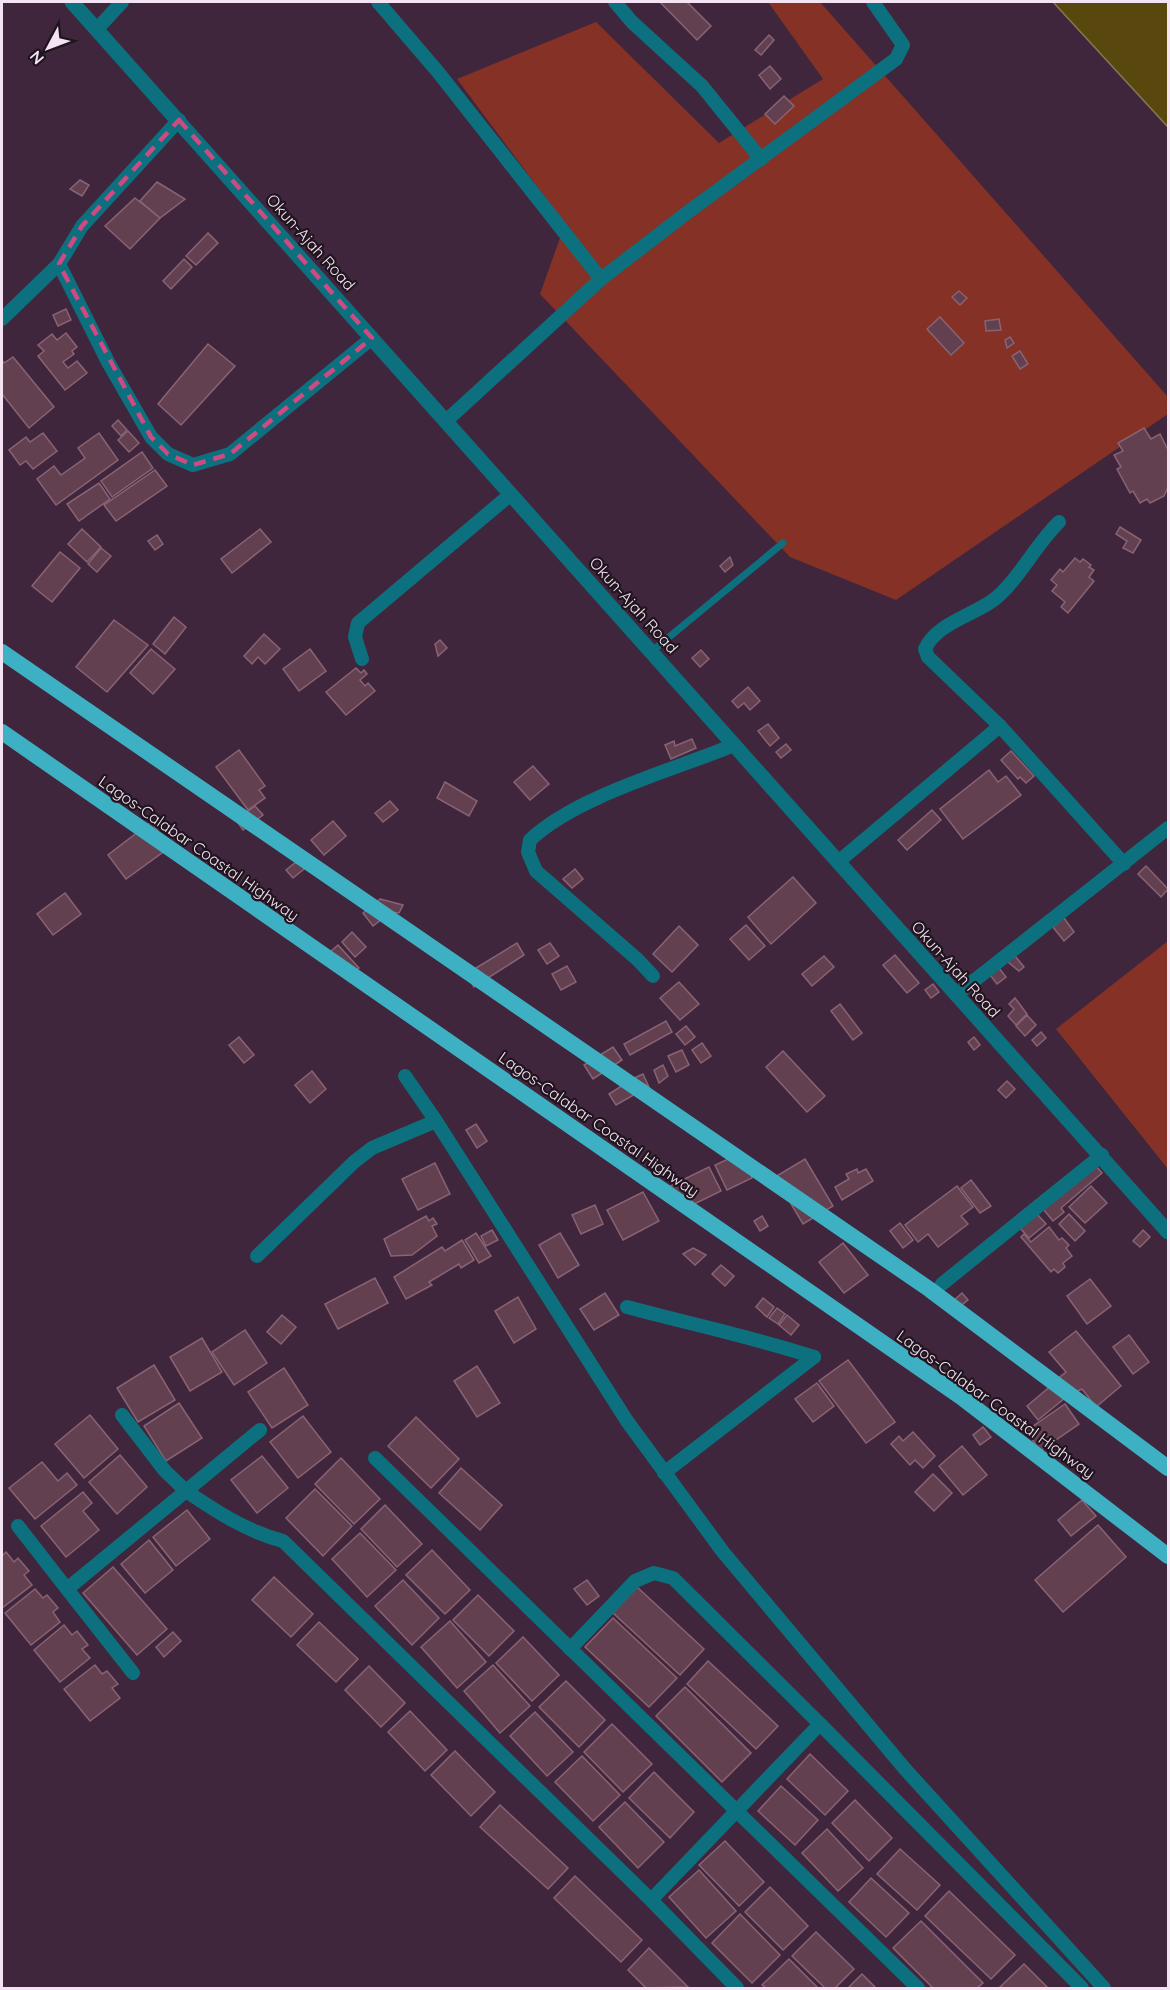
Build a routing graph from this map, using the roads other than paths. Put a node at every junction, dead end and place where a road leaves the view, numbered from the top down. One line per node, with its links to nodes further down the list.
1 (72, 2): 6 (street, Okun-Ajah Road)
2 (122, 2): 6 (street)
3 (378, 2): 10 (street)
4 (615, 2): 8 (street)
5 (873, 2): 8 (street)
6 (97, 29): 7 (street, Okun-Ajah Road)
7 (179, 120): 9 (street); 12 (street, Okun-Ajah Road)
8 (761, 159): 10 (street)
9 (59, 264): 11 (street); 12 (street)
10 (601, 279): 13 (street)
11 (2, 320)
12 (372, 338): 13 (street, Okun-Ajah Road)
13 (446, 421): 14 (street, Okun-Ajah Road)
14 (511, 494): 18 (street, Okun-Ajah Road); 19 (street)
15 (1059, 522): 20 (street)
16 (783, 543): 18 (lane)
17 (2, 652): 38 (highway)
18 (651, 652): 22 (street, Okun-Ajah Road)
19 (363, 659)
20 (1000, 726): 24 (street); 25 (street)
21 (2, 732): 42 (highway, Lagos-Calabar Coastal Highway)
22 (734, 745): 24 (street, Okun-Ajah Road); 26 (street)
23 (1168, 828): 25 (street)
24 (838, 862): 27 (street, Okun-Ajah Road)
25 (1124, 864): 27 (street)
26 (653, 976)
27 (956, 995): 30 (street, Okun-Ajah Road)
28 (405, 1076): 29 (street)
29 (436, 1121): 32 (street); 39 (street)
30 (1102, 1155): 31 (street, Okun-Ajah Road); 33 (street)
31 (1168, 1232)
32 (257, 1256)
33 (942, 1284)
34 (627, 1307): 39 (street)
35 (122, 1415): 40 (street)
36 (260, 1430): 40 (street)
37 (375, 1458): 44 (street)
38 (1168, 1468)
39 (664, 1473): 52 (street)
40 (186, 1491): 43 (street); 48 (street)
41 (18, 1526): 43 (street)
42 (1168, 1556)
43 (67, 1589): 45 (street)
44 (570, 1649): 46 (street); 47 (street)
45 (133, 1673)
46 (820, 1724): 47 (street); 51 (street)
47 (736, 1812): 48 (street); 50 (street)
48 (651, 1900): 49 (street)
49 (737, 1989)
50 (918, 1989)
51 (1082, 1989)
52 (1104, 1989)

